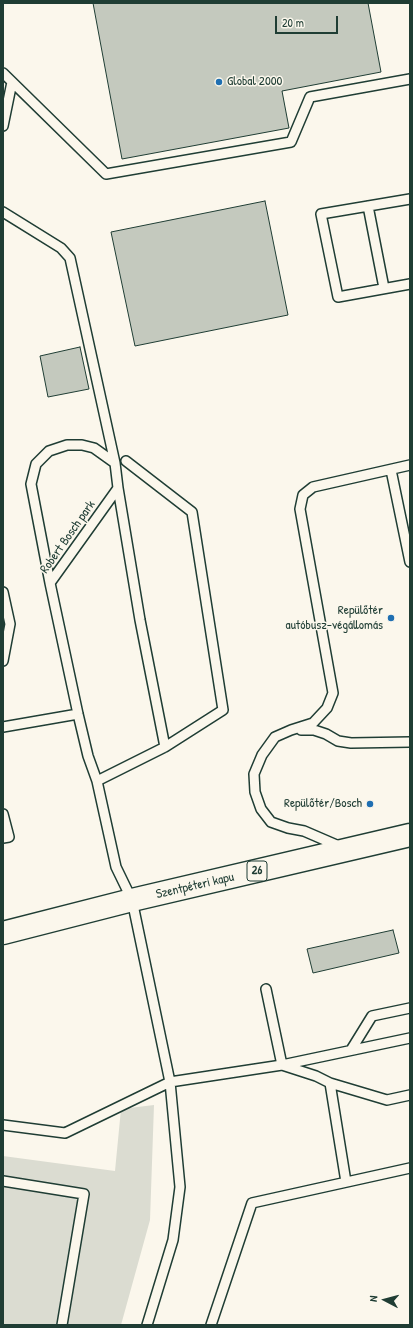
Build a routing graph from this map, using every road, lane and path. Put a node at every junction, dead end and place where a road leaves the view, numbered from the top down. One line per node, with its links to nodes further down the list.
1 (3, 73): 3 (lane)
2 (410, 78): 3 (lane)
3 (12, 82): 4 (lane)
4 (3, 126)
5 (410, 199): 6 (lane)
6 (368, 206): 9 (lane); 9 (lane)
7 (3, 212): 11 (lane)
8 (410, 284): 9 (lane)
9 (384, 288)
10 (126, 461): 23 (lane)
11 (116, 463): 14 (lane); 16 (lane)
12 (410, 465): 13 (lane)
13 (391, 470): 15 (lane); 21 (lane)
14 (118, 488): 16 (lane, Robert Bosch park); 23 (lane)
15 (410, 562)
16 (50, 583): 19 (lane, Robert Bosch park)
17 (3, 592): 18 (lane)
18 (3, 661)
19 (78, 714): 20 (lane); 24 (lane, Robert Bosch park)
20 (3, 727)
21 (291, 730): 22 (lane); 28 (lane)
22 (410, 742)
23 (165, 747): 24 (lane)
24 (97, 781): 29 (lane, Robert Bosch park)
25 (3, 814): 27 (lane)
26 (410, 835): 28 (main road, Szentpéteri kapu / 26)
27 (3, 838)
28 (348, 850): 29 (main road, Szentpéteri kapu / 26)
29 (132, 900): 30 (main road, Szentpéteri kapu / 26); 36 (lane, Robert Bosch park)
30 (3, 933)
31 (266, 989): 35 (lane)
32 (410, 1008): 34 (lane)
33 (410, 1038): 34 (lane)
34 (351, 1050): 35 (lane)
35 (282, 1065): 36 (lane); 37 (lane)
36 (170, 1082): 39 (lane); 44 (lane, Robert Bosch park)
37 (330, 1083): 38 (lane); 42 (lane)
38 (410, 1095)
39 (3, 1125)
40 (410, 1168): 42 (lane)
41 (3, 1181): 43 (lane)
42 (346, 1182): 45 (lane)
43 (62, 1325)
44 (147, 1325)
45 (211, 1325)

